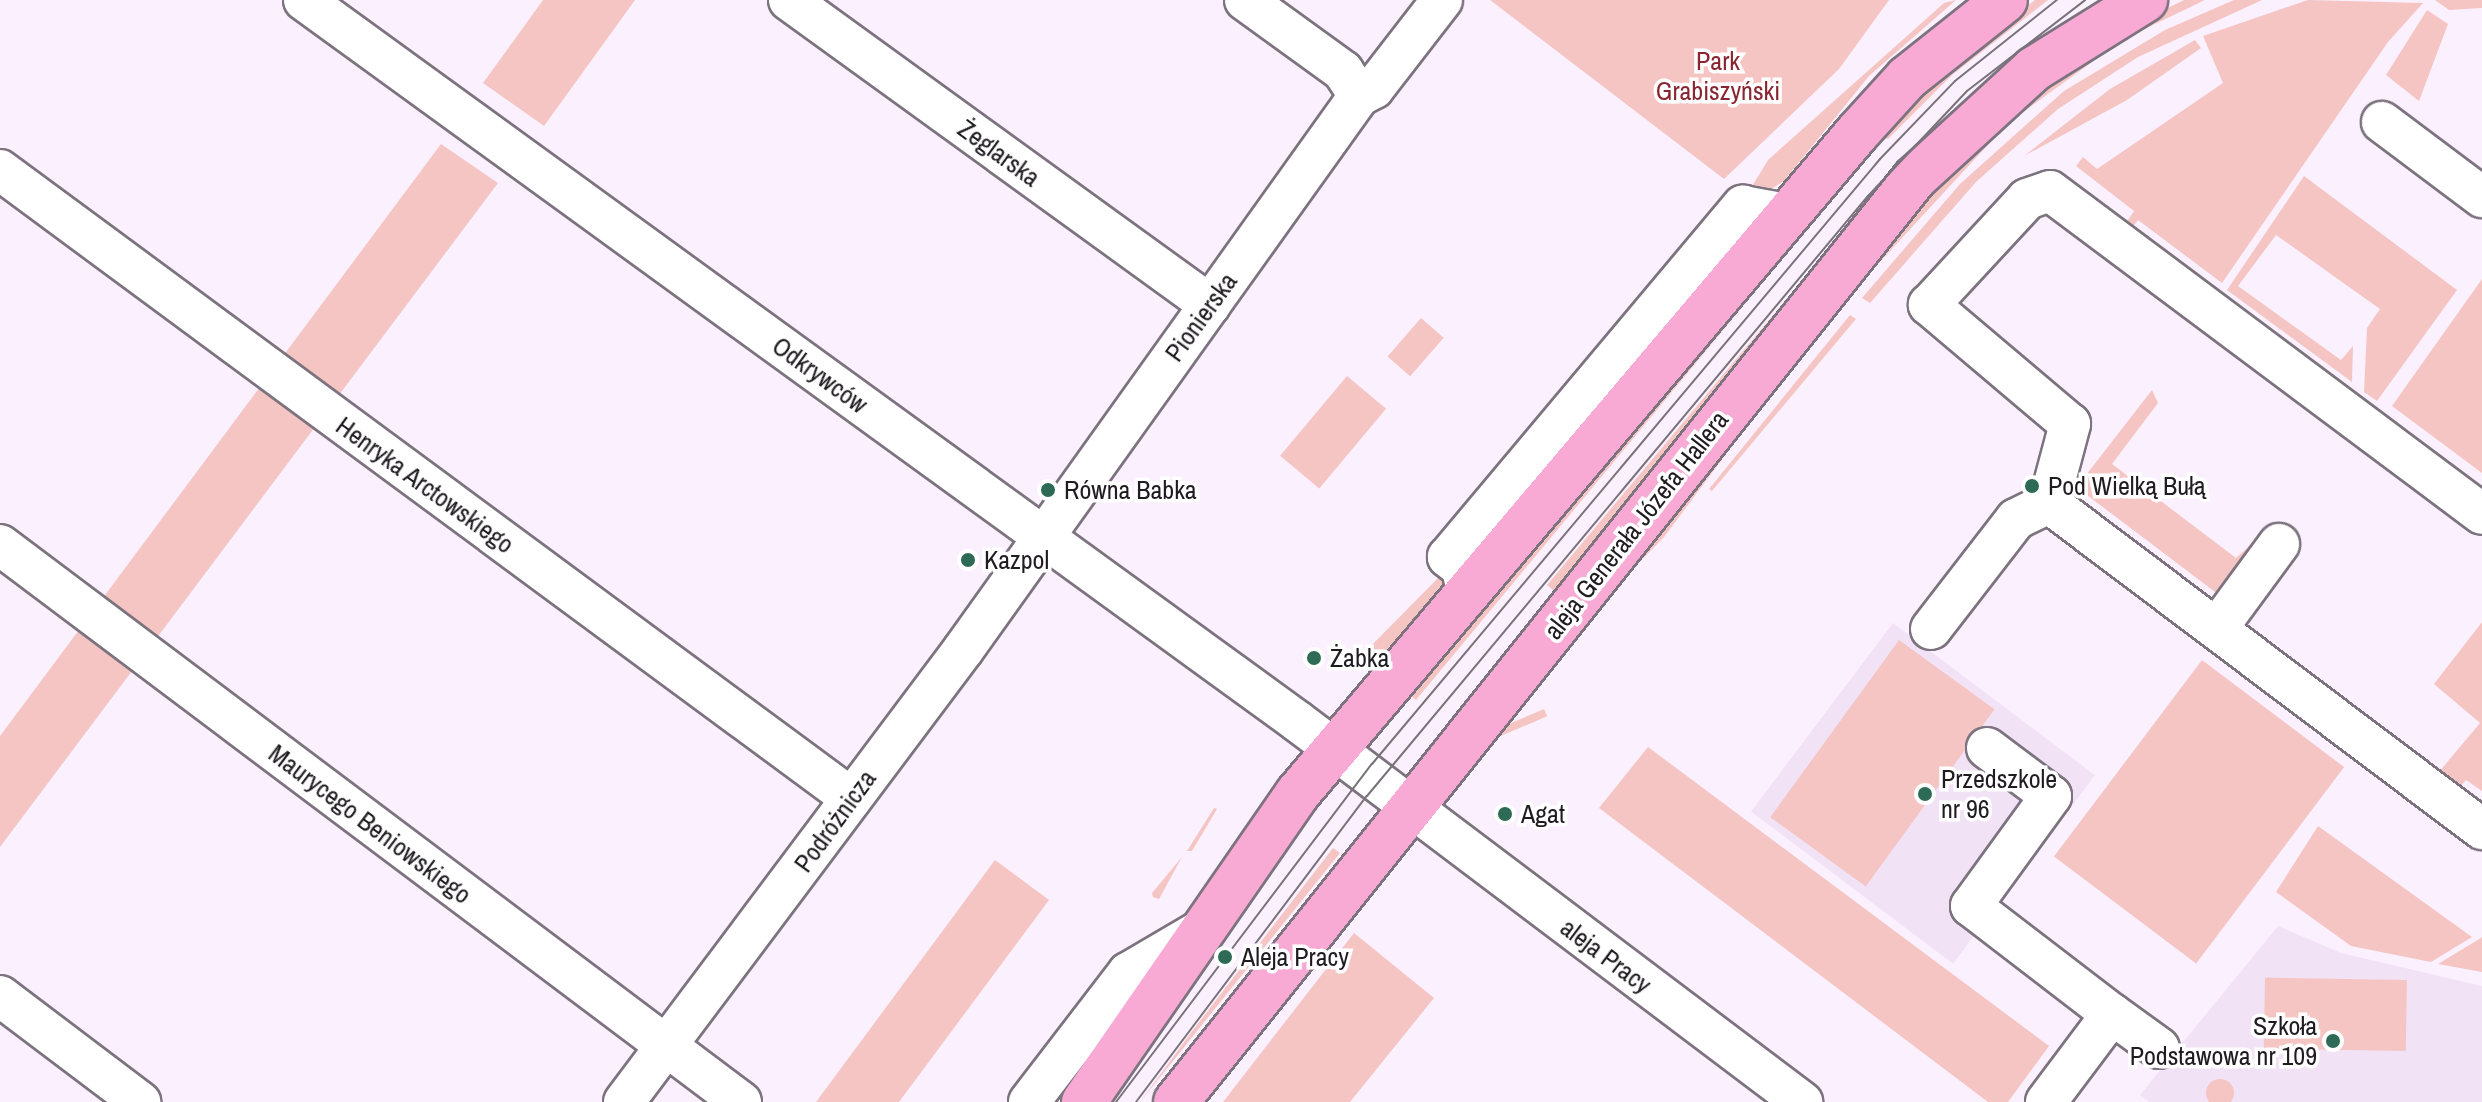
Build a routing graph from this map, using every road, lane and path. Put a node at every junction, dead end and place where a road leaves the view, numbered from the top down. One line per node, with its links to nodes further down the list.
1 (304, 0): 15 (street, Odkrywców)
2 (789, 0): 12 (street, Żeglarska)
3 (1245, 0): 7 (street)
4 (1442, 0): 7 (street, Pionierska)
5 (2005, 0): 11 (main road)
6 (2145, 0): 24 (main road, aleja Generała Józefa Hallera)
7 (1359, 96): 12 (street, Pionierska)
8 (2382, 122): 10 (street)
9 (0, 170): 23 (street, Henryka Arctowskiego)
10 (2482, 197)
11 (1787, 214): 18 (main road); 18 (street)
12 (1210, 305): 15 (street, Pionierska)
13 (2049, 503): 14 (street); 19 (street); 20 (street)
14 (2482, 514)
15 (1044, 538): 22 (street, Odkrywców); 23 (street, Podróżnicza)
16 (2279, 544): 19 (street)
17 (0, 545): 29 (street, Maurycego Beniowskiego)
18 (1468, 595): 22 (main road)
19 (2218, 627): 25 (street)
20 (1931, 629)
21 (1987, 748): 28 (street)
22 (1334, 750): 24 (street, aleja Pracy); 26 (main road)
23 (851, 798): 29 (street, Podróżnicza)
24 (1412, 809): 36 (main road, aleja Generała Józefa Hallera); 37 (street, aleja Pracy)
25 (2482, 829)
26 (1201, 930): 34 (street); 35 (main road)
27 (0, 996): 31 (street)
28 (2112, 1014): 30 (street); 38 (street)
29 (665, 1048): 32 (street, Podróżnicza); 33 (street, Maurycego Beniowskiego)
30 (2159, 1048)
31 (140, 1102)
32 (624, 1102)
33 (741, 1102)
34 (1029, 1102)
35 (1084, 1102)
36 (1176, 1102)
37 (1802, 1102)
38 (2046, 1102)

